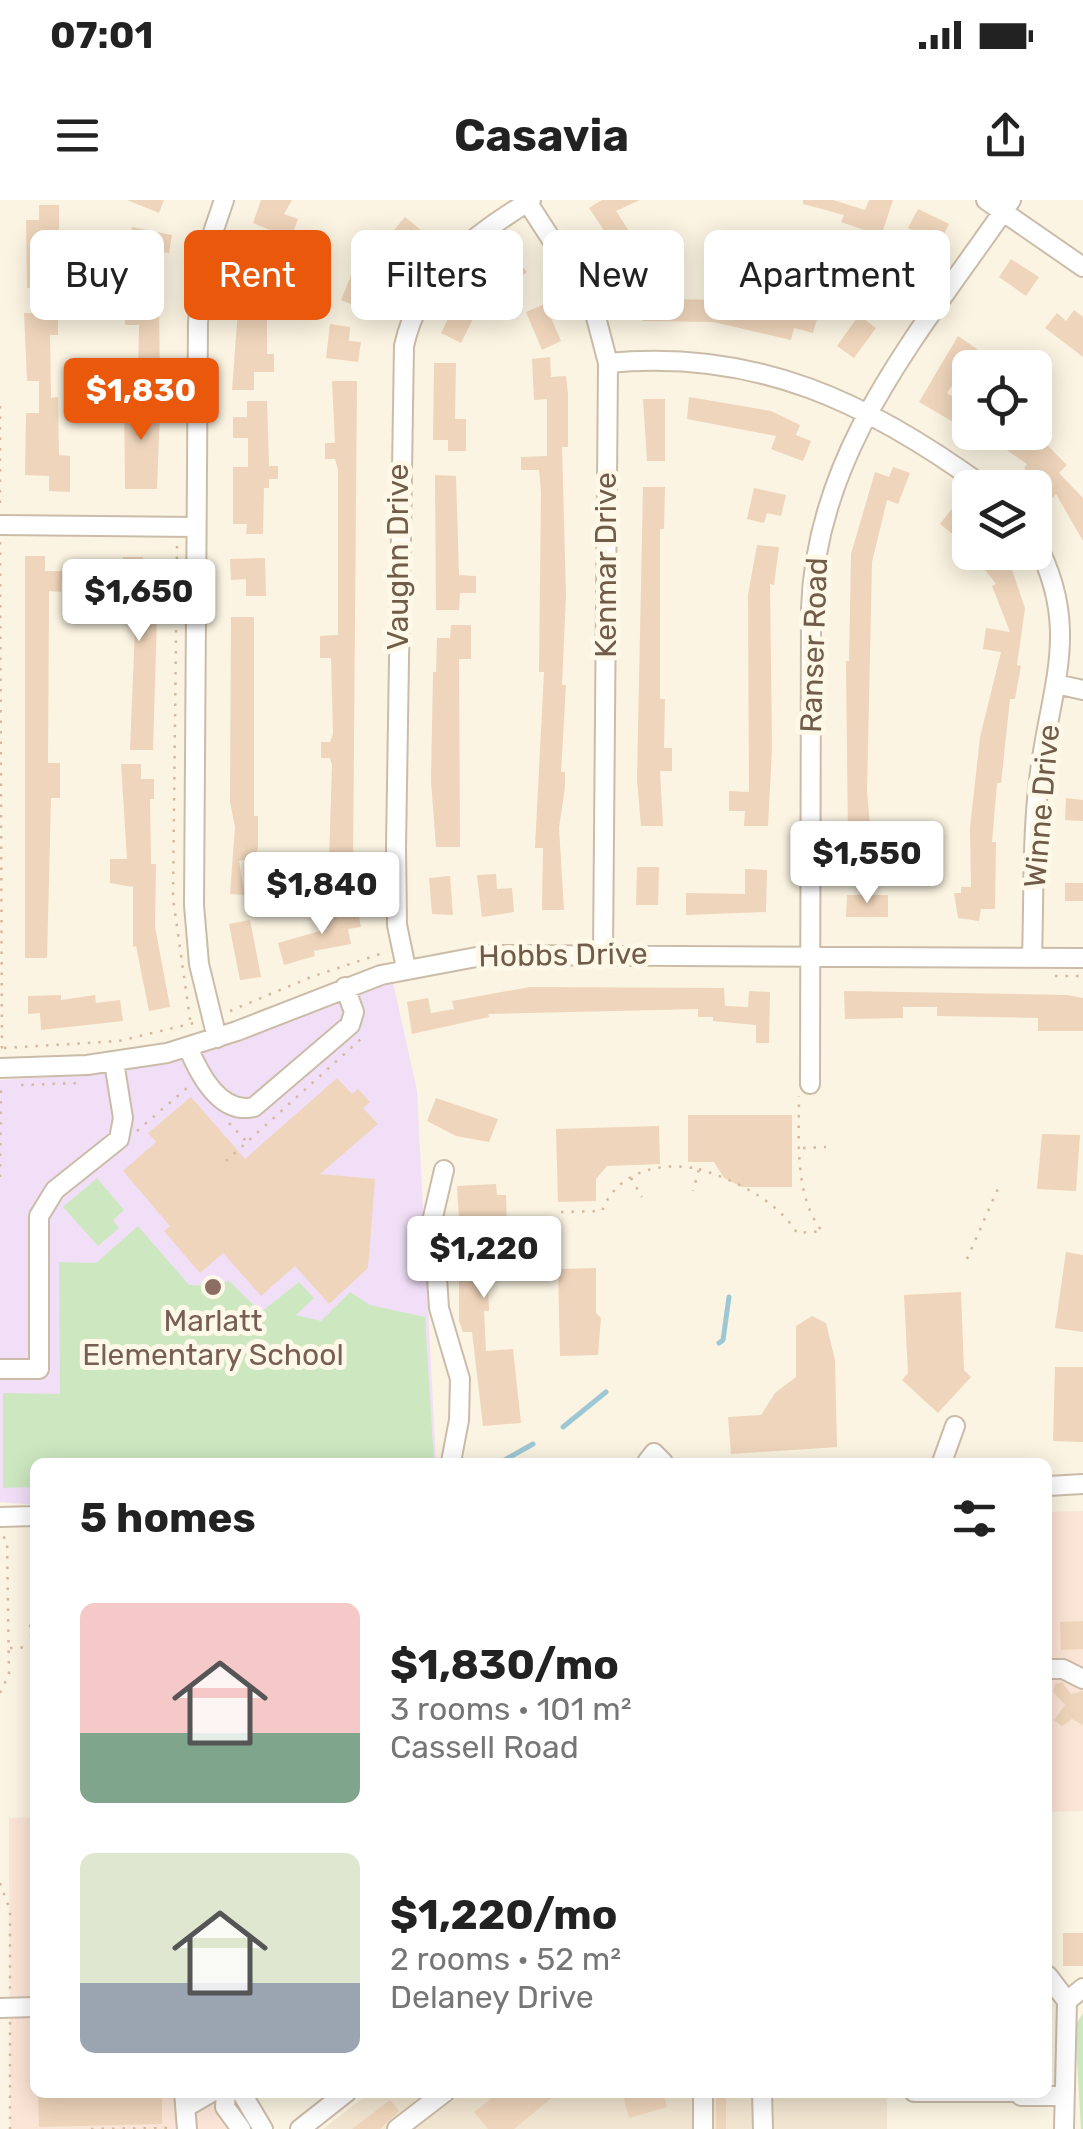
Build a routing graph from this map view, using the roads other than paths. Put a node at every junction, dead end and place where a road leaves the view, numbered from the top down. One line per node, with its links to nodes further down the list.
1 (224, 200): 10 (street)
2 (986, 200): 4 (street)
3 (528, 201): 6 (street, Kenmar Drive); 18 (street, Vaughn Drive)
4 (1008, 206): 5 (street); 7 (street, Ranser Road)
5 (1083, 267)
6 (608, 363): 7 (street); 14 (street, Kenmar Drive)
7 (865, 412): 8 (street); 15 (street, Ranser Road)
8 (957, 470)
9 (0, 525): 10 (street)
10 (187, 527): 20 (street)
11 (1048, 570): 12 (street, Winne Drive)
12 (1056, 684): 13 (street); 16 (street, Winne Drive)
13 (1083, 690)
14 (602, 952): 15 (street, Hobbs Drive); 18 (street, Hobbs Drive)
15 (810, 954): 16 (street, Hobbs Drive); 24 (street, Ranser Road)
16 (1032, 956): 17 (street, Hobbs Drive)
17 (1083, 958)
18 (406, 968): 19 (street, Hobbs Drive)
19 (345, 987): 20 (street, Hobbs Drive); 21 (street)
20 (217, 1038): 21 (street, Hobbs Drive)
21 (190, 1040): 22 (street, Hobbs Drive)
22 (114, 1062): 23 (street, Hobbs Drive); 26 (street)
23 (1, 1067)
24 (810, 1084)
25 (444, 1170): 28 (street)
26 (0, 1369)
27 (954, 1426): 29 (street)
28 (452, 1458)
29 (943, 1458)
30 (1083, 1484): 31 (street)
31 (1052, 1486)
32 (30, 1516): 33 (street)
33 (0, 1517)
34 (1052, 1669): 35 (street)
35 (1083, 1679)
36 (1052, 1981): 38 (street)
37 (1083, 1988): 38 (street)
38 (1067, 2001): 40 (street)
39 (1052, 2095): 40 (street)
40 (1064, 2096): 55 (street)
41 (226, 2098): 49 (street)
42 (242, 2098): 50 (street)
43 (339, 2098): 51 (street)
44 (437, 2098): 52 (street)
45 (702, 2098): 53 (street)
46 (762, 2098): 54 (street)
47 (186, 2099): 48 (street)
48 (187, 2128)
49 (242, 2129)
50 (264, 2129)
51 (300, 2129)
52 (397, 2129)
53 (703, 2129)
54 (763, 2129)
55 (1064, 2129)

